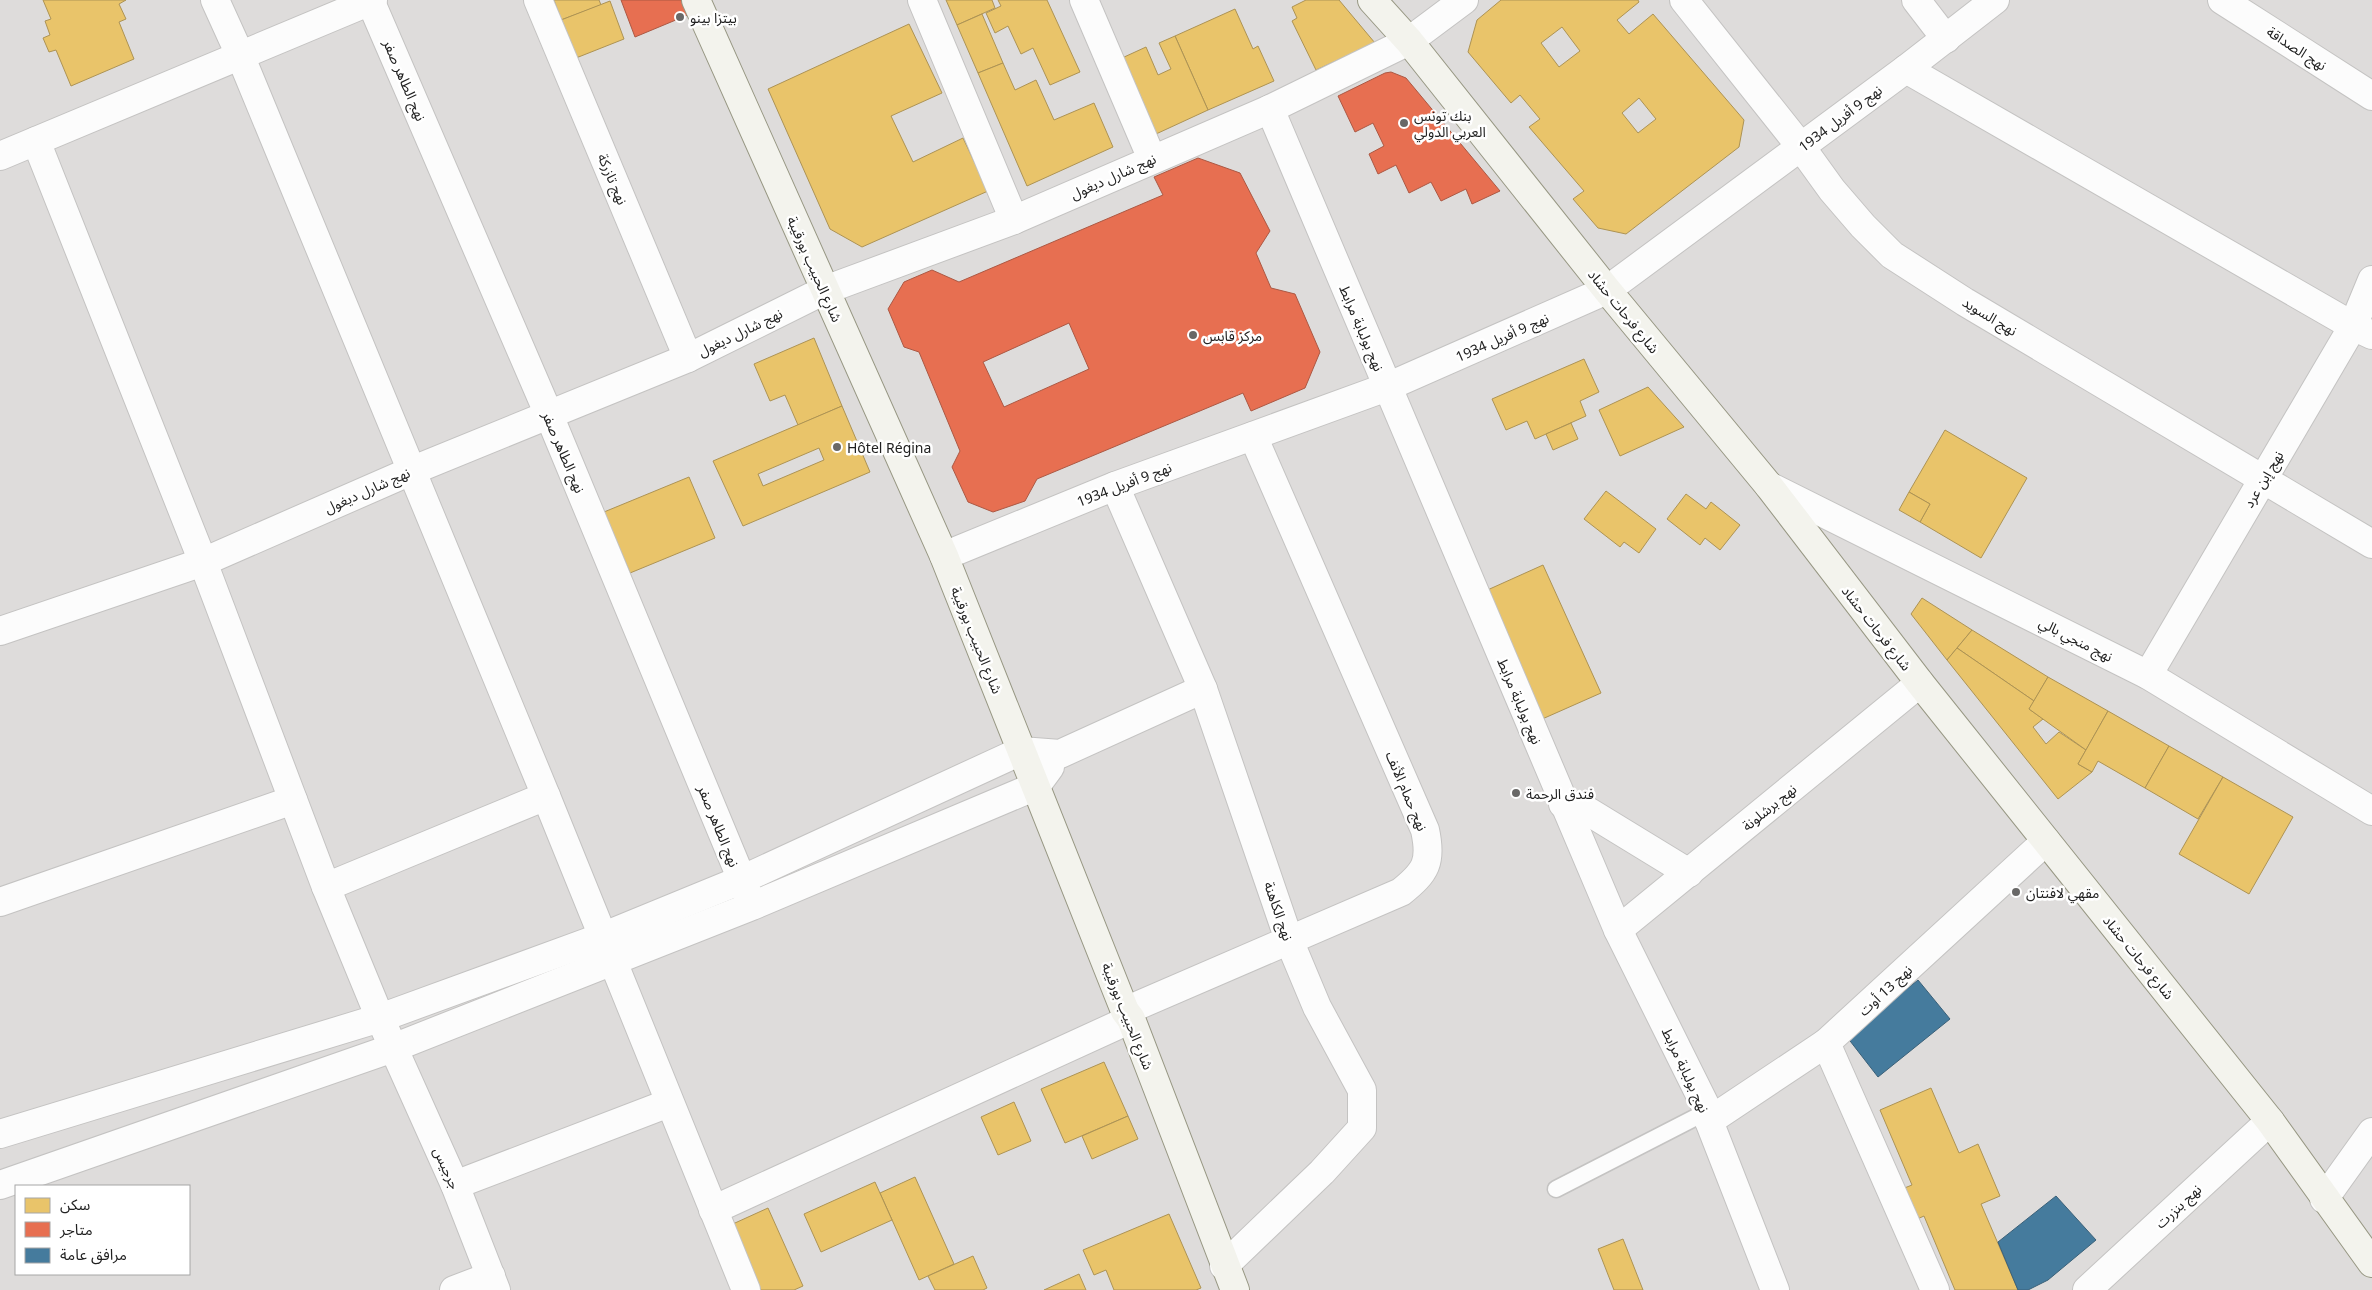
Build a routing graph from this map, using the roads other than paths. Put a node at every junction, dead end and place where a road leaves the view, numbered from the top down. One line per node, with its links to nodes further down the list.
1 (215, 0): 15 (street)
2 (372, 0): 15 (street); 30 (street, نهج الطاهر صفر)
3 (538, 0): 28 (street, نهج تازركة)
4 (696, 0): 25 (street, شارع الحبيب بورقيبة)
5 (922, 0): 23 (street)
6 (1084, 0): 22 (street)
7 (1372, 0): 14 (street, شارع فرحات حشاد)
8 (1464, 0): 14 (street, نهج شارل ديغول)
9 (1684, 0): 20 (street, نهج السويد)
10 (1916, 0): 13 (street)
11 (1995, 0): 13 (street, نهج 9 أفريل 1934)
12 (2222, 0): 17 (street, نهج الصداقة)
13 (1946, 39): 16 (street, نهج 9 أفريل 1934)
14 (1409, 41): 18 (street, نهج شارل ديغول); 26 (street, شارع فرحات حشاد)
15 (240, 55): 19 (street); 32 (street)
16 (1906, 69): 20 (street, نهج 9 أفريل 1934); 27 (street)
17 (2372, 96)
18 (1270, 109): 22 (street, نهج شارل ديغول); 29 (street, نهج بولبابة مرابط)
19 (36, 141): 21 (street); 38 (street, جرجيس)
20 (1801, 147): 26 (street, نهج 9 أفريل 1934); 33 (street, نهج السويد)
21 (0, 156)
22 (1152, 160): 23 (street, نهج شارل ديغول)
23 (1014, 220): 25 (street, نهج شارل ديغول)
24 (2372, 280): 27 (street, نهج إبن عرد)
25 (824, 290): 28 (street, نهج شارل ديغول); 37 (street, شارع الحبيب بورقيبة)
26 (1607, 290): 29 (street, نهج 9 أفريل 1934); 35 (street, شارع فرحات حشاد)
27 (2363, 330): 33 (street, نهج إبن عرد)
28 (688, 358): 30 (street, نهج شارل ديغول)
29 (1387, 387): 31 (street, نهج 9 أفريل 1934); 48 (street, نهج بولبابة مرابط)
30 (549, 415): 32 (street, نهج شارل ديغول); 52 (street, نهج الطاهر صفر)
31 (1253, 436): 34 (street, نهج 9 أفريل 1934); 58 (street, نهج حمام الأنف)
32 (411, 471): 38 (street, نهج شارل ديغول); 46 (street)
33 (2263, 478): 36 (street, نهج السويد); 40 (street, نهج إبن عرد)
34 (1115, 486): 37 (street, نهج 9 أفريل 1934); 42 (street, نهج الكاهنة)
35 (1769, 486): 40 (street, نهج منجي بالي); 41 (street, شارع فرحات حشاد)
36 (2372, 544)
37 (944, 556): 43 (street, شارع الحبيب بورقيبة)
38 (203, 562): 39 (street, نهج شارل ديغول); 47 (street, جرجيس)
39 (0, 631)
40 (2148, 675): 49 (street, نهج منجي بالي)
41 (1920, 683): 50 (street, شارع فرحات حشاد); 51 (street, نهج برشلونة)
42 (1202, 689): 44 (street); 58 (street, نهج الكاهنة)
43 (1021, 751): 44 (street); 45 (street, شارع الحبيب بورقيبة); 52 (street)
44 (1060, 754): 45 (street)
45 (1036, 786): 55 (street); 60 (street, شارع الحبيب بورقيبة)
46 (546, 796): 53 (street); 57 (street)
47 (293, 800): 53 (street, جرجيس); 54 (street)
48 (1563, 804): 51 (street); 56 (street, نهج بولبابة مرابط)
49 (2372, 811)
50 (2046, 841): 62 (street, نهج 13 أوت); 66 (street, شارع فرحات حشاد)
51 (1689, 873): 56 (street, نهج برشلونة)
52 (741, 880): 55 (street, نهج الطاهر صفر); 57 (street)
53 (326, 887): 61 (street, جرجيس)
54 (0, 902)
55 (752, 906): 59 (street)
56 (1618, 930): 65 (street, نهج بولبابة مرابط)
57 (602, 936): 59 (street); 61 (street)
58 (1289, 940): 60 (street, نهج حمام الأنف); 75 (street, نهج الكاهنة)
59 (612, 962): 63 (street); 64 (street)
60 (1128, 1015): 73 (street, نهج حمام الأنف); 75 (street, شارع الحبيب بورقيبة)
61 (380, 1018): 63 (street, جرجيس); 68 (street)
62 (1826, 1043): 65 (street, نهج 13 أوت); 80 (street)
63 (394, 1048): 69 (street); 70 (street, جرجيس)
64 (669, 1103): 70 (street); 73 (street)
65 (1709, 1116): 71 (lane); 79 (street, نهج بولبابة مرابط)
66 (2270, 1121): 72 (street, شارع فرحات حشاد); 81 (street, نهج بنزرت)
67 (2372, 1132): 72 (street)
68 (0, 1134)
69 (0, 1186)
70 (455, 1186): 76 (street, جرجيس)
71 (1556, 1189)
72 (2324, 1199): 74 (street, شارع فرحات حشاد)
73 (713, 1210): 78 (street)
74 (2372, 1263)
75 (1230, 1278)
76 (494, 1283): 77 (street)
77 (454, 1290)
78 (746, 1290)
79 (1775, 1290)
80 (1935, 1290)
81 (2087, 1290)

